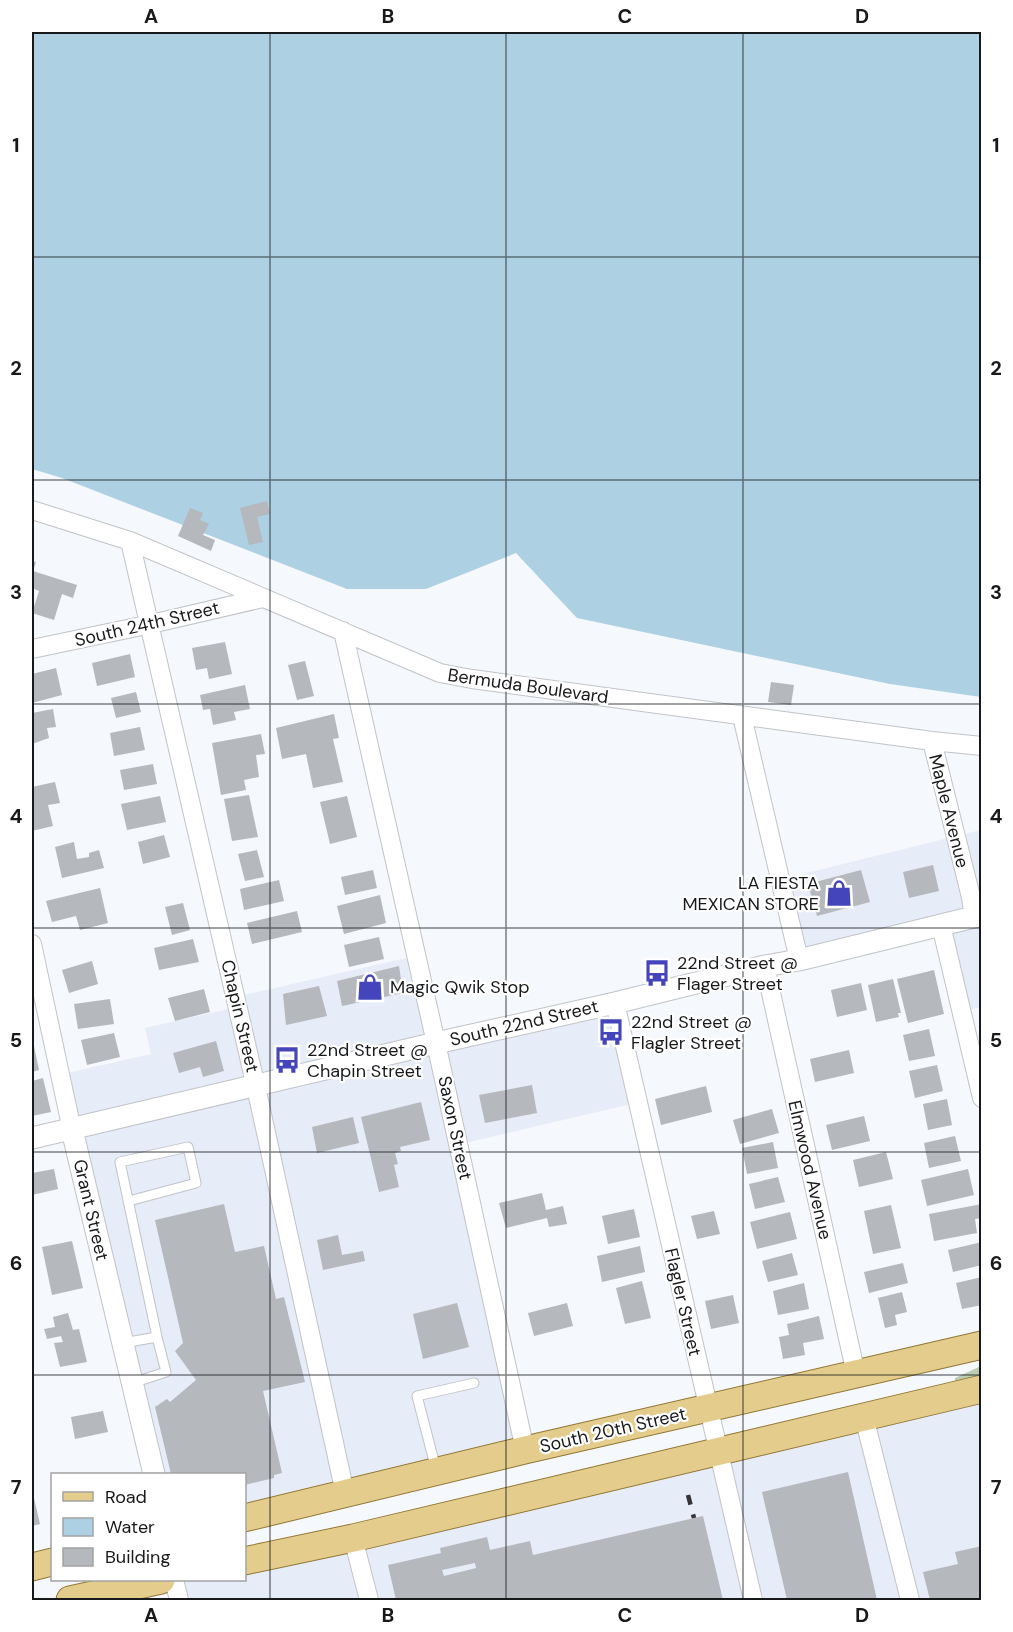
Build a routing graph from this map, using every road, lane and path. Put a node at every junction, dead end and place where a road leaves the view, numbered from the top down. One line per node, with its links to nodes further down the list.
1 (32, 510): 2 (street, Bermuda Boulevard)
2 (130, 541): 3 (street, Bermuda Boulevard); 4 (street, Chapin Street)
3 (263, 598): 4 (street, South 24th Street); 5 (street, Bermuda Boulevard)
4 (151, 624): 6 (street, South 24th Street); 17 (street, Chapin Street)
5 (343, 632): 7 (street, Bermuda Boulevard); 16 (street, Saxon Street)
6 (32, 649)
7 (742, 716): 8 (street, Bermuda Boulevard); 13 (street)
8 (932, 741): 9 (street, Bermuda Boulevard); 10 (street, Maple Avenue)
9 (981, 746)
10 (978, 916): 11 (street, South 22nd Street)
11 (941, 925): 13 (street, South 22nd Street); 18 (street)
12 (32, 944): 19 (street, Grant Street)
13 (799, 960): 14 (street, South 22nd Street)
14 (765, 966): 15 (street, South 22nd Street); 25 (street, Elmwood Avenue)
15 (615, 1003): 16 (street, South 22nd Street); 29 (street, Flagler Street)
16 (436, 1043): 17 (street, South 22nd Street); 31 (street, Saxon Street)
17 (256, 1087): 19 (street, South 22nd Street); 35 (street, Chapin Street)
18 (981, 1098)
19 (72, 1130): 20 (street, South 22nd Street); 23 (street, Grant Street)
20 (32, 1138)
21 (129, 1201): 21 (lane); 22 (lane)
22 (157, 1337): 23 (lane); 26 (lane)
23 (123, 1343): 26 (street, Grant Street)
24 (981, 1345): 25 (main road, South 20th Street)
25 (856, 1374): 29 (main road, South 20th Street)
26 (132, 1383): 34 (street, Grant Street)
27 (474, 1383): 33 (lane)
28 (981, 1389): 30 (main road)
29 (707, 1408): 31 (main road, South 20th Street); 32 (street, Flagler Street)
30 (864, 1417): 32 (main road); 47 (street)
31 (525, 1450): 33 (main road, South 20th Street)
32 (717, 1451): 37 (main road); 46 (street, Flagler Street)
33 (437, 1471): 35 (main road, South 20th Street)
34 (154, 1473)
35 (345, 1493): 36 (main road, South 20th Street)
36 (246, 1518)
37 (354, 1538): 38 (main road); 45 (street)
38 (246, 1561)
39 (51, 1562): 40 (main road)
40 (32, 1567)
41 (156, 1581): 43 (main road)
42 (174, 1581): 44 (street)
43 (70, 1600)
44 (179, 1600)
45 (369, 1600)
46 (753, 1600)
47 (910, 1600)

